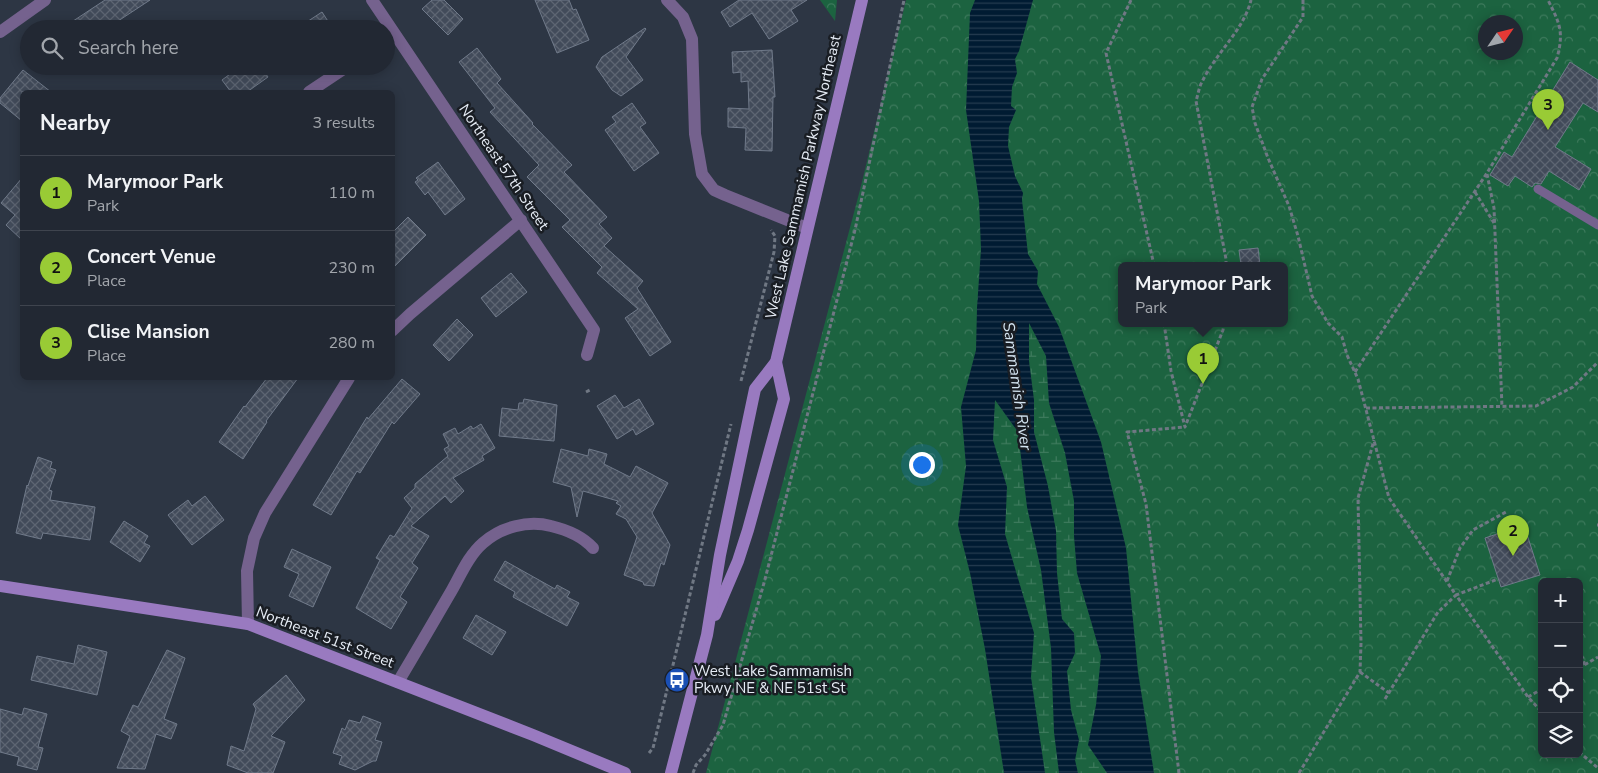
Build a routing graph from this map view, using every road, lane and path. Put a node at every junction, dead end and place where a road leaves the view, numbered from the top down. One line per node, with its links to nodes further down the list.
1 (45, 0): 11 (street)
2 (372, 0): 10 (street, Northeast 57th Street)
3 (667, 0): 22 (street)
4 (862, 0): 22 (main road, West Lake Sammamish Parkway Northeast)
5 (904, 0): 62 (path)
6 (1131, 0): 23 (path)
7 (1251, 0): 24 (path)
8 (1303, 0): 31 (path)
9 (1548, 0): 15 (path)
10 (382, 20)
11 (0, 32)
12 (395, 43): 18 (street, Northeast 57th Street)
13 (335, 75): 14 (street)
14 (313, 90)
15 (1487, 173): 17 (path); 19 (path)
16 (1538, 189): 20 (lane)
17 (1474, 192): 19 (path); 31 (path)
18 (521, 220): 27 (street); 28 (street, Northeast 57th Street)
19 (1494, 224): 34 (path)
20 (1598, 225)
21 (769, 228): 33 (path)
22 (807, 228): 29 (main road, West Lake Sammamish Parkway Northeast)
23 (1153, 262)
24 (1226, 262)
25 (1165, 327): 37 (path)
26 (1223, 327): 37 (path)
27 (395, 328)
28 (586, 355)
29 (776, 362): 46 (main road, West Lake Sammamish Parkway Northeast); 46 (main road, West Lake Sammamish Parkway Northeast)
30 (1598, 362): 34 (path)
31 (1355, 372): 35 (path)
32 (348, 380): 45 (street)
33 (740, 387)
34 (1502, 407): 35 (path)
35 (1366, 408): 38 (path)
36 (733, 416): 57 (path)
37 (1185, 427): 63 (path)
38 (1374, 439): 42 (path); 50 (path)
39 (1506, 512): 42 (path)
40 (593, 548): 51 (street)
41 (1498, 579): 44 (path)
42 (1447, 581): 44 (path)
43 (0, 586): 45 (main road, Northeast 51st Street)
44 (1456, 595): 53 (path); 54 (path)
45 (248, 624): 51 (main road, Northeast 51st Street)
46 (707, 635): 61 (main road, West Lake Sammamish Parkway Northeast)
47 (1598, 658): 49 (path)
48 (1583, 660): 49 (path)
49 (1585, 665)
50 (1360, 672): 53 (path); 64 (path)
51 (398, 682): 60 (main road, Northeast 51st Street)
52 (1538, 691): 54 (path)
53 (1389, 693): 55 (path)
54 (1528, 697): 56 (path)
55 (1386, 699)
56 (1538, 708)
57 (649, 753)
58 (1583, 755): 59 (path)
59 (1598, 768)
60 (625, 773)
61 (671, 773)
62 (693, 773)
63 (1179, 773)
64 (1299, 773)

